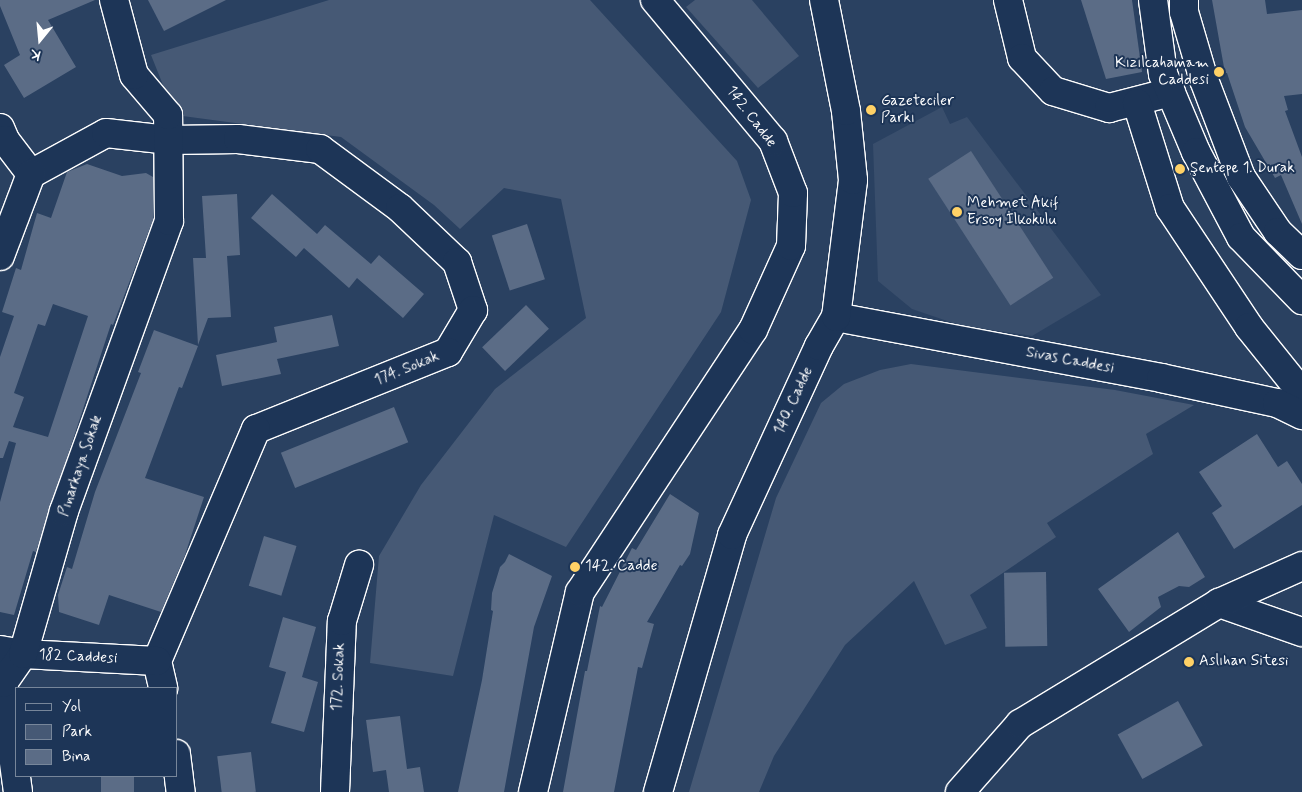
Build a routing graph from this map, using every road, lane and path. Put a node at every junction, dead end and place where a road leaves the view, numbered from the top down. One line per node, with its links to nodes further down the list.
1 (114, 0): 11 (street, Pınarkaya Sokak)
2 (655, 0): 32 (street, 142. Cadde)
3 (805, 0): 7 (street)
4 (1008, 0): 9 (street)
5 (1154, 0): 8 (street)
6 (1184, 0): 13 (street)
7 (826, 9): 16 (street, 140. Cadde)
8 (1171, 92): 9 (street); 15 (street)
9 (1137, 103): 17 (street)
10 (0, 128): 12 (street)
11 (168, 140): 12 (street, 174. Sokak); 23 (street, Pınarkaya Sokak); 24 (street, 174. Sokak)
12 (31, 174): 14 (street)
13 (1302, 255)
14 (0, 256)
15 (1302, 300)
16 (836, 317): 18 (street, Sivas Caddesi); 33 (street, 140. Cadde)
17 (1302, 393)
18 (1302, 415)
19 (359, 565): 31 (street, 172. Sokak)
20 (1302, 566): 21 (street)
21 (1219, 603): 22 (street); 34 (street)
22 (1302, 632)
23 (12, 652): 24 (street, 182 Caddesi); 27 (street, Pınarkaya Sokak)
24 (157, 661): 25 (street)
25 (163, 687)
26 (178, 769): 30 (street)
27 (15, 770)
28 (16, 777): 29 (street, Pınarkaya Sokak)
29 (18, 792)
30 (181, 792)
31 (335, 792)
32 (533, 792)
33 (658, 792)
34 (960, 792)

